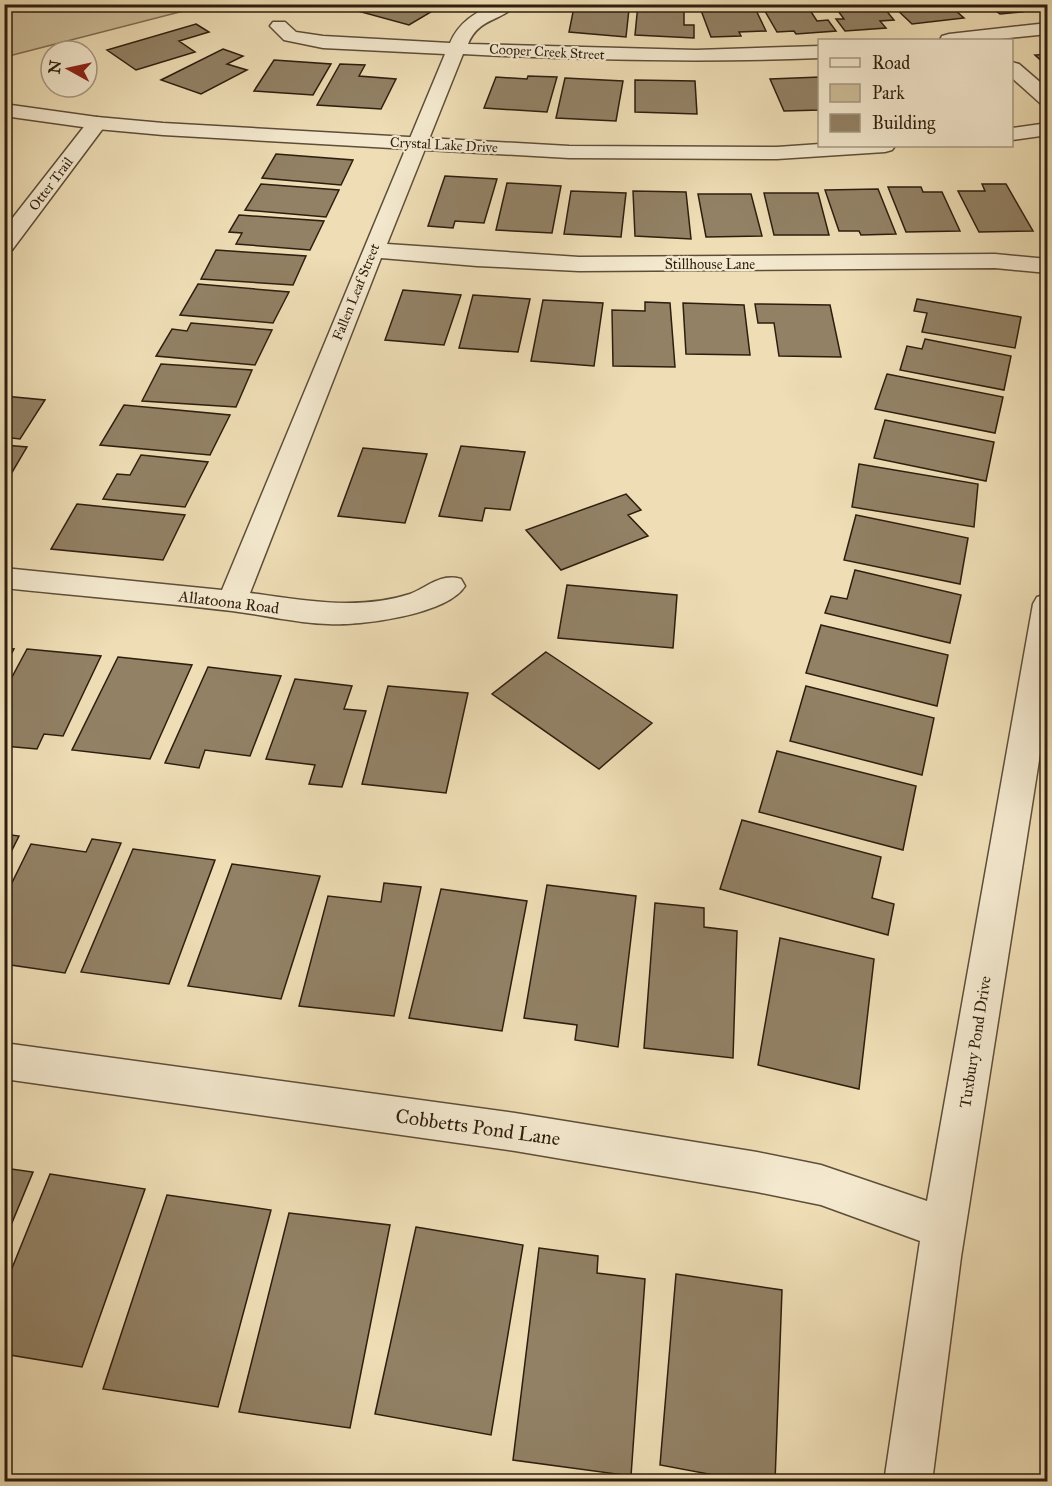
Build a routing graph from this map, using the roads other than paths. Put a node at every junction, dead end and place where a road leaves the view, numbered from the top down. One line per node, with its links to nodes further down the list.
1 (507, 4): 5 (street, Fallen Leaf Street)
2 (279, 26): 5 (street, Cooper Creek Street)
3 (1047, 28): 4 (street)
4 (980, 39)
5 (457, 48): 6 (street, Cooper Creek Street); 13 (street, Fallen Leaf Street)
6 (818, 52)
7 (1013, 70): 8 (street)
8 (1047, 100)
9 (4, 110): 10 (street, Crystal Lake Drive)
10 (97, 123): 13 (street, Crystal Lake Drive); 15 (street, Otter Trail)
11 (1047, 129): 12 (street)
12 (1013, 134)
13 (417, 144): 14 (street, Crystal Lake Drive); 16 (street, Fallen Leaf Street)
14 (870, 147)
15 (4, 245)
16 (373, 250): 17 (street, Stillhouse Lane); 20 (street, Fallen Leaf Street)
17 (1047, 266)
18 (4, 578): 20 (street, Allatoona Road)
19 (450, 586): 20 (street, Allatoona Road)
20 (232, 601)
21 (1047, 604): 23 (street, Tuxbury Pond Drive)
22 (4, 1061): 23 (street, Cobbetts Pond Lane)
23 (944, 1228): 24 (street, Tuxbury Pond Drive)
24 (908, 1482)

